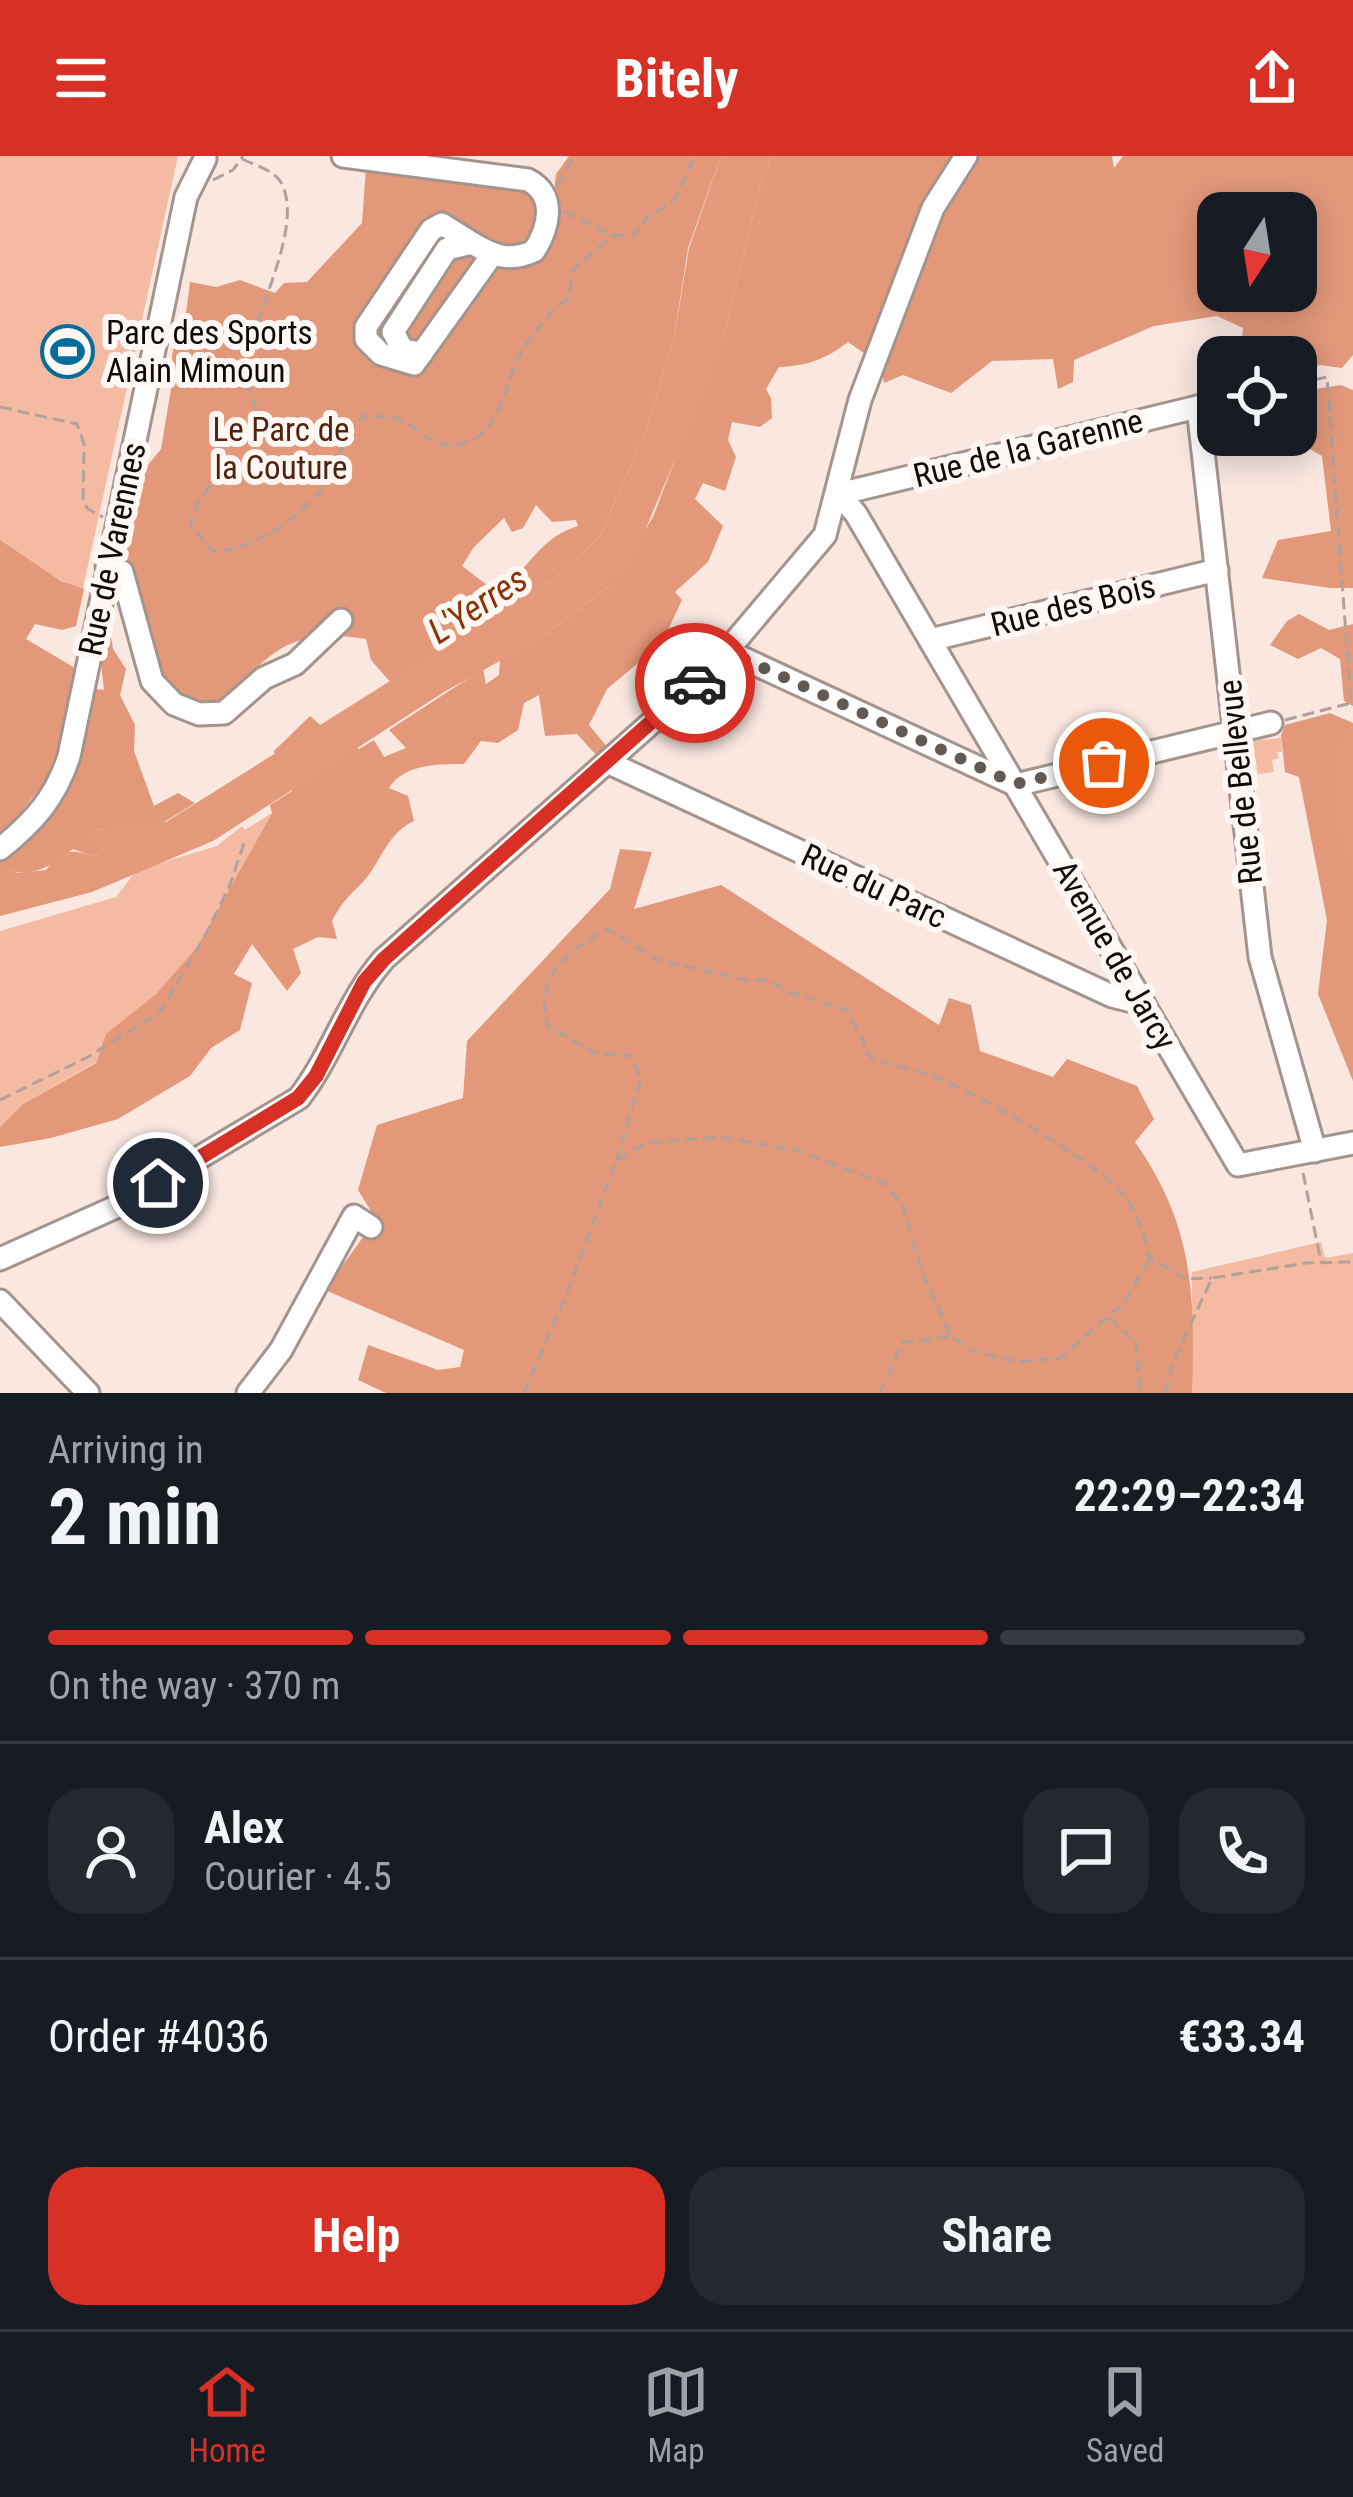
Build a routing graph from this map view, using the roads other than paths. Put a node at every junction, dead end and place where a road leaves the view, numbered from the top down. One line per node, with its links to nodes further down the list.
1 (343, 156): 4 (street)
2 (966, 156): 7 (street)
3 (218, 158): 8 (street, Rue de Varennes)
4 (482, 249): 4 (street)
5 (1197, 408): 7 (street, Rue de la Garenne)
6 (1210, 456): 9 (street, Rue de Bellevue)
7 (838, 494): 11 (street, Avenue de Jarcy); 12 (street)
8 (107, 568): 10 (street); 17 (street, Rue de Varennes)
9 (1216, 570): 11 (street, Rue des Bois); 14 (street, Rue de Bellevue)
10 (341, 620)
11 (931, 640): 16 (street, Avenue de Jarcy)
12 (727, 651): 15 (street); 16 (street)
13 (1271, 724): 14 (street)
14 (1235, 731): 16 (street); 20 (street, Rue de Bellevue)
15 (607, 762): 18 (street, Rue du Parc); 22 (street)
16 (1016, 784): 18 (street, Avenue de Jarcy)
17 (0, 849)
18 (1144, 1004): 20 (street, Avenue de Jarcy)
19 (1353, 1143): 20 (street)
20 (1307, 1152)
21 (363, 1221): 25 (street)
22 (0, 1259)
23 (0, 1301): 24 (street)
24 (88, 1393)
25 (248, 1393)

